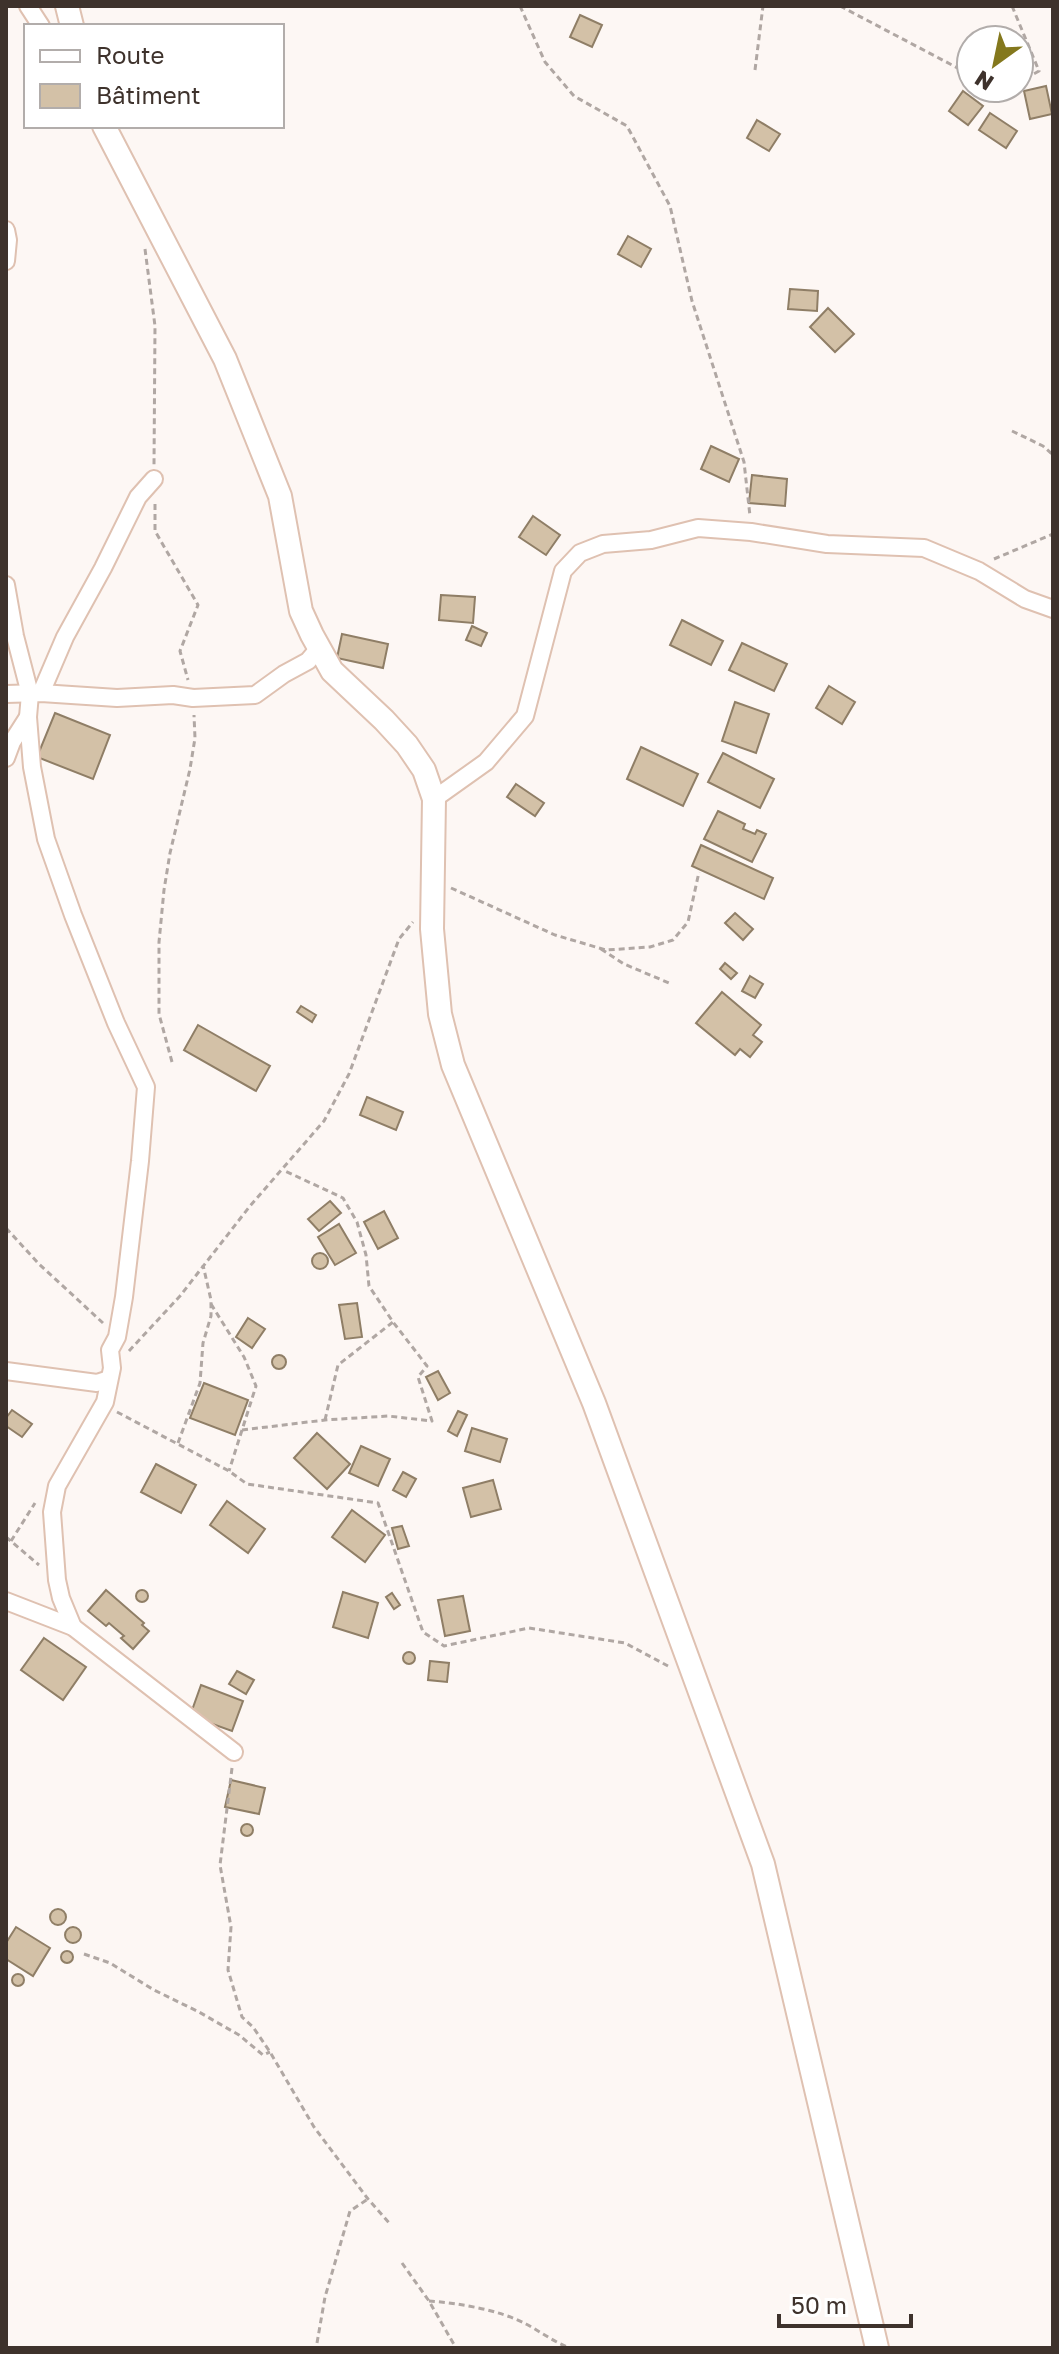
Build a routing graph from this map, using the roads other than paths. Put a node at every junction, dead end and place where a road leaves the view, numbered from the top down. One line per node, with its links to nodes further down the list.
1 (28, 6): 2 (street)
2 (40, 24)
3 (105, 128): 9 (street)
4 (6, 230): 5 (street)
5 (6, 261)
6 (154, 479): 11 (street)
7 (6, 585): 11 (street)
8 (1053, 609): 14 (street)
9 (319, 648): 11 (street); 14 (street)
10 (6, 694): 11 (street)
11 (36, 694): 12 (street)
12 (28, 717): 13 (street); 16 (street)
13 (6, 758)
14 (434, 799): 20 (street)
15 (6, 1371): 16 (street)
16 (110, 1373): 18 (street)
17 (6, 1601): 18 (street)
18 (73, 1627): 19 (street)
19 (234, 1752)
20 (877, 2348)

